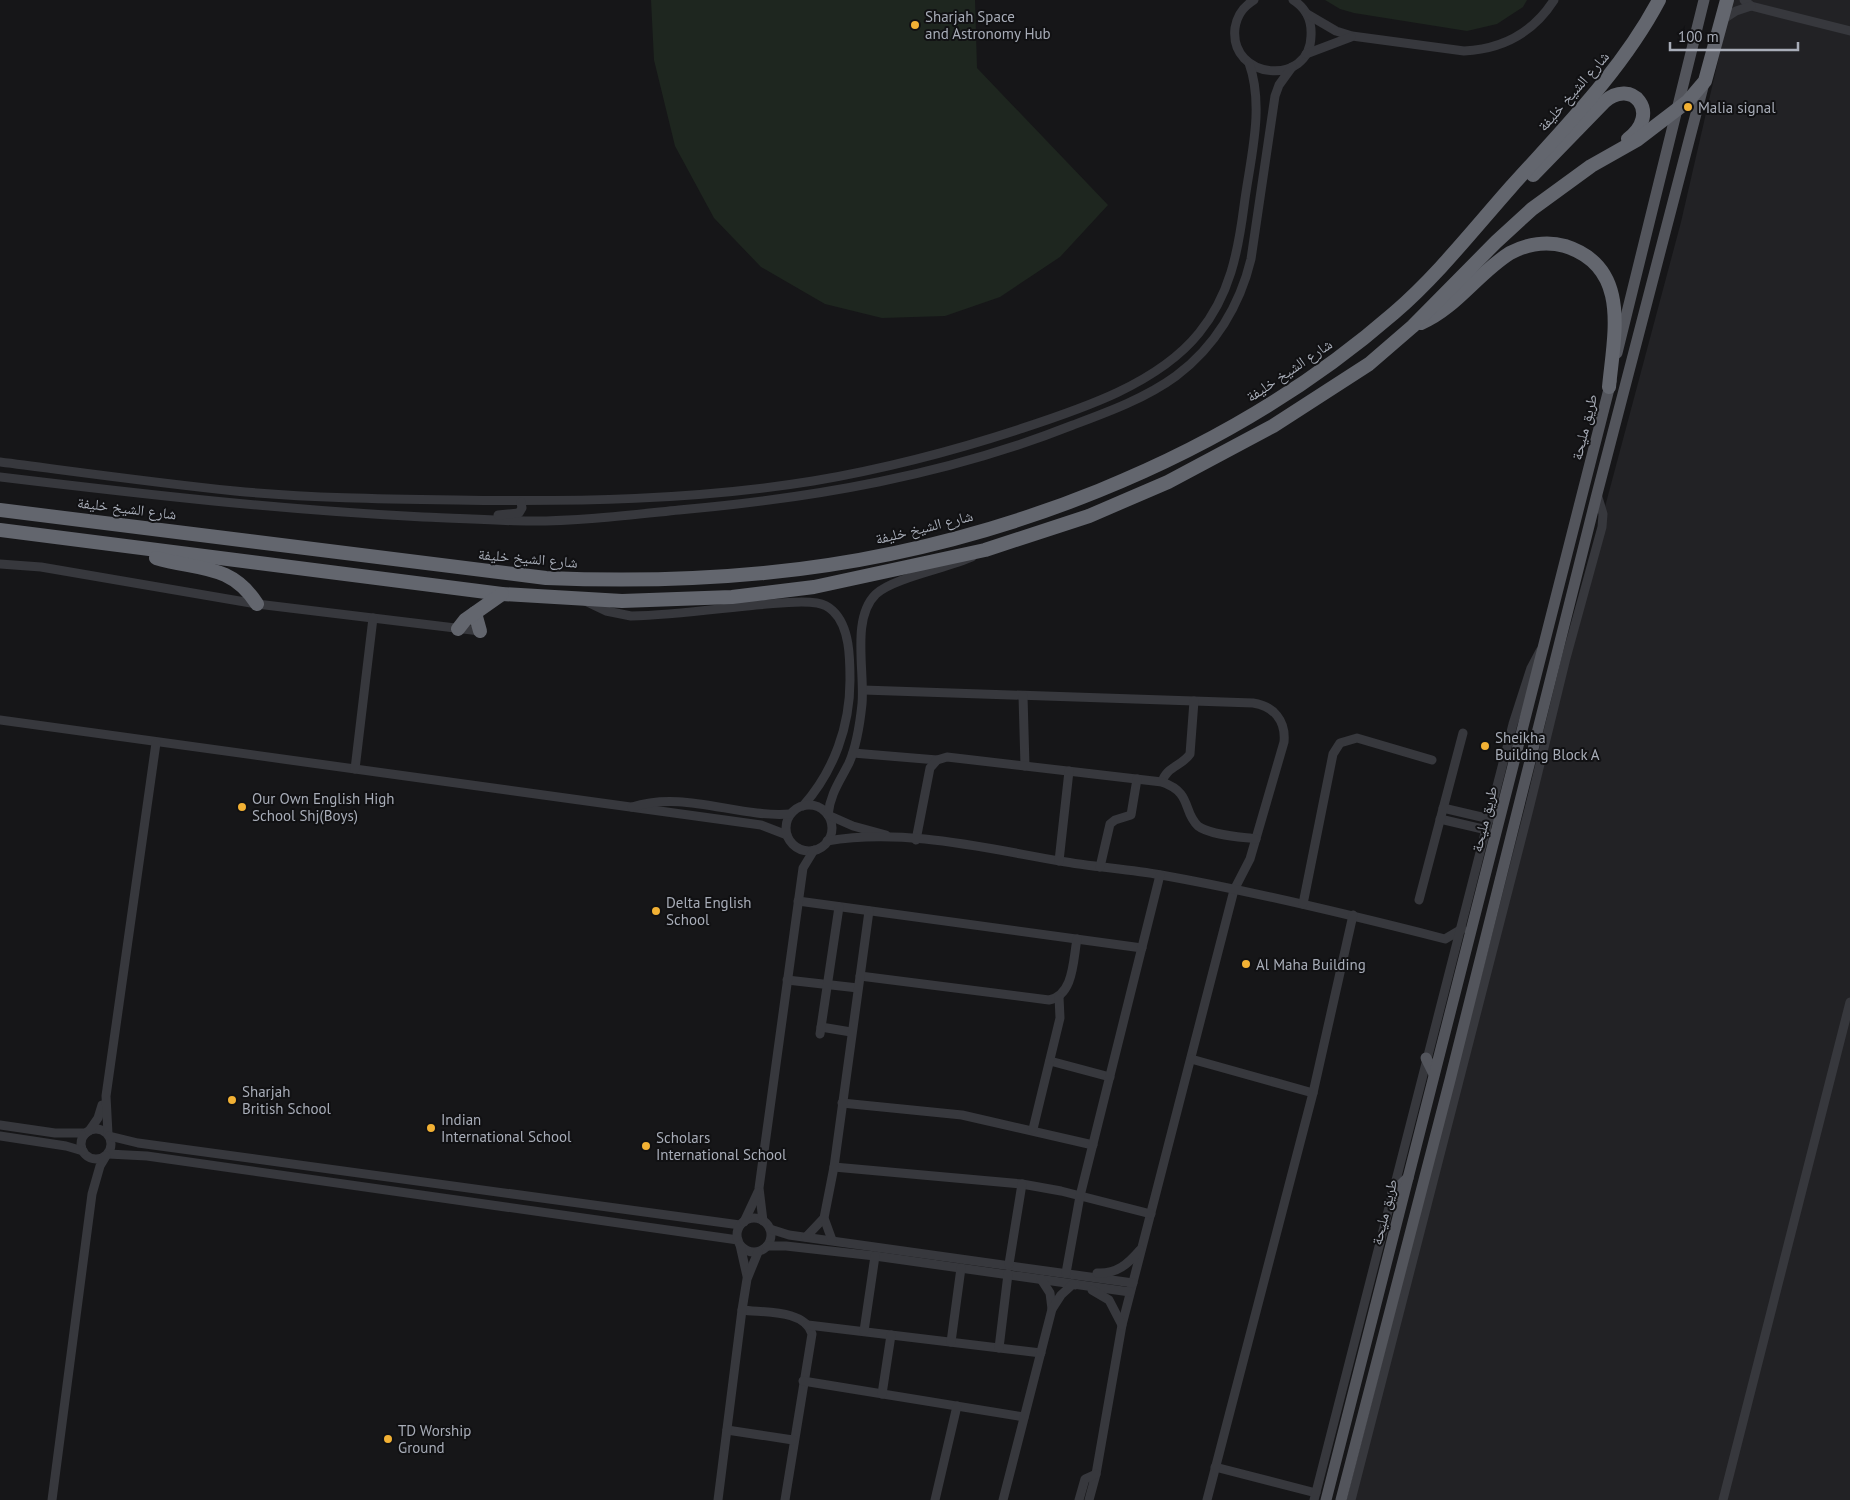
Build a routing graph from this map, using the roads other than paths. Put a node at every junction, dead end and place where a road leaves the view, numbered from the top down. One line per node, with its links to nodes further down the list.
1 (1254, 0): 13 (street)
2 (1295, 0): 8 (street)
3 (1554, 0): 11 (street)
4 (1659, 0): 18 (highway, شارع الشيخ خليفة)
5 (1704, 0): 16 (main road, طريق مليحة)
6 (1727, 0): 9 (highway)
7 (1747, 3): 9 (street); 10 (street)
8 (1307, 14): 11 (street); 12 (street)
9 (1722, 20): 15 (highway)
10 (1850, 31)
11 (1352, 36): 12 (street)
12 (1306, 54): 14 (street)
13 (1249, 63): 14 (street); 26 (street)
14 (1292, 67): 28 (street)
15 (1705, 81): 16 (highway); 24 (main road, طريق مليحة)
16 (1675, 113): 17 (highway); 20 (main road, طريق مليحة)
17 (1592, 166): 18 (highway); 19 (highway)
18 (1462, 242): 27 (highway, شارع الشيخ خليفة)
19 (1413, 326): 20 (highway); 31 (highway)
20 (1609, 387): 40 (main road, طريق مليحة)
21 (0, 462): 23 (street)
22 (0, 477): 25 (street)
23 (238, 491): 25 (street); 26 (street)
24 (1597, 494): 81 (street); 83 (main road, طريق مليحة)
25 (207, 502): 28 (street)
26 (521, 502): 28 (street)
27 (0, 510)
28 (471, 519)
29 (0, 530): 30 (highway)
30 (141, 548): 33 (highway); 35 (highway)
31 (985, 550): 34 (highway); 41 (street)
32 (0, 564): 35 (street)
33 (502, 594): 34 (highway); 36 (highway)
34 (583, 600): 55 (street)
35 (257, 604): 37 (street)
36 (475, 613): 38 (highway); 39 (highway)
37 (373, 618): 38 (street); 51 (street)
38 (458, 629): 39 (street)
39 (480, 631)
40 (1544, 645): 61 (street); 98 (main road, طريق مليحة)
41 (863, 690): 42 (street); 47 (street)
42 (1023, 696): 43 (street); 50 (street)
43 (1194, 701): 54 (street); 65 (street)
44 (0, 720): 46 (street)
45 (1463, 733): 57 (street)
46 (156, 743): 51 (street); 101 (street)
47 (852, 753): 48 (street); 59 (street)
48 (937, 760): 50 (street); 66 (street)
49 (1432, 760): 77 (street)
50 (1025, 766): 52 (street)
51 (355, 769): 56 (street)
52 (1069, 771): 53 (street); 70 (street)
53 (1137, 779): 54 (street); 71 (street)
54 (1162, 782): 65 (street)
55 (804, 806): 58 (street); 59 (street)
56 (627, 808): 58 (street); 63 (street)
57 (1443, 808): 60 (street); 61 (street)
58 (790, 814): 63 (street)
59 (828, 815): 64 (street); 67 (street)
60 (1440, 819): 62 (street); 75 (street)
61 (1490, 819): 62 (street)
62 (1487, 830): 82 (street)
63 (787, 836): 68 (street)
64 (898, 838): 66 (street); 67 (street)
65 (1256, 839): 74 (street)
66 (916, 840): 70 (street)
67 (827, 841): 69 (street)
68 (793, 844): 69 (street); 72 (street)
69 (814, 850): 72 (street)
70 (1059, 861): 71 (street)
71 (1100, 867): 73 (street)
72 (803, 868): 76 (street)
73 (1160, 875): 74 (street); 86 (street)
74 (1234, 890): 77 (street); 96 (street)
75 (1419, 900)
76 (798, 901): 78 (street); 89 (street)
77 (1303, 904): 80 (street)
78 (839, 906): 79 (street); 90 (street)
79 (869, 911): 84 (street); 88 (street)
80 (1353, 915): 85 (street); 100 (street)
81 (1500, 920): 83 (main road); 155 (street)
82 (1462, 929): 85 (street); 87 (street)
83 (1488, 929): 155 (main road, طريق مليحة)
84 (1077, 939): 86 (street); 92 (street)
85 (1445, 939): 87 (street)
86 (1142, 948): 99 (street)
87 (1454, 956): 95 (street)
88 (860, 976): 91 (street); 92 (street)
89 (787, 980): 90 (street); 114 (street)
90 (828, 984): 91 (street); 94 (street)
91 (858, 988): 94 (street)
92 (1058, 997): 97 (street)
93 (1850, 1002): 166 (street)
94 (851, 1032): 102 (street)
95 (1426, 1058): 98 (main road); 115 (street)
96 (1191, 1059): 100 (street); 118 (street)
97 (1050, 1061): 99 (street); 104 (street)
98 (1434, 1074): 112 (main road, طريق مليحة)
99 (1110, 1077): 108 (street)
100 (1312, 1093): 153 (street)
101 (106, 1096): 105 (street); 106 (street)
102 (842, 1103): 104 (street); 111 (street)
103 (0, 1125): 105 (street)
104 (1033, 1130): 108 (street)
105 (87, 1132): 106 (street); 109 (street)
106 (108, 1135): 110 (street); 121 (street)
107 (0, 1136): 109 (street)
108 (1093, 1145): 117 (street)
109 (84, 1153): 110 (street); 116 (street)
110 (107, 1155): 116 (street); 125 (street)
111 (834, 1168): 113 (street); 119 (street)
112 (1408, 1178): 115 (main road); 165 (main road, طريق مليحة)
113 (1022, 1184): 117 (street); 130 (street)
114 (759, 1190): 120 (street); 121 (street)
115 (1393, 1193): 156 (street)
116 (92, 1194): 157 (street)
117 (1080, 1196): 118 (street); 133 (street)
118 (1151, 1214): 127 (street)
119 (824, 1218): 123 (street); 124 (street)
120 (763, 1221): 121 (street); 122 (street)
121 (742, 1223): 125 (street)
122 (770, 1228): 123 (street); 126 (street)
123 (806, 1237): 124 (street)
124 (832, 1240): 130 (street)
125 (739, 1242): 128 (street); 134 (street)
126 (767, 1246): 128 (street); 129 (street)
127 (1142, 1248): 133 (street); 136 (street)
128 (758, 1252): 134 (street)
129 (875, 1256): 131 (street); 142 (street)
130 (1009, 1264): 133 (street)
131 (961, 1268): 132 (street); 144 (street)
132 (1008, 1274): 135 (street); 145 (street)
133 (1071, 1277): 135 (street); 136 (street); 137 (street); 138 (street); 141 (street)
134 (747, 1279): 139 (street)
135 (1041, 1279): 138 (street)
136 (1133, 1282): 137 (street)
137 (1130, 1292): 141 (street)
138 (1052, 1309): 146 (street)
139 (742, 1310): 140 (street); 151 (street)
140 (808, 1325): 142 (street); 147 (street)
141 (1122, 1325): 154 (street)
142 (864, 1331): 143 (street)
143 (891, 1335): 144 (street); 148 (street)
144 (951, 1342): 145 (street)
145 (999, 1348): 146 (street)
146 (1041, 1353): 150 (street)
147 (803, 1381): 148 (street); 152 (street)
148 (882, 1394): 149 (street)
149 (957, 1406): 150 (street); 160 (street)
150 (1024, 1417): 161 (street)
151 (727, 1430): 152 (street); 158 (street)
152 (793, 1440): 159 (street)
153 (1215, 1468): 156 (street); 164 (street)
154 (1096, 1474): 162 (street); 163 (street)
155 (1347, 1495)
156 (1315, 1496)
157 (52, 1500)
158 (721, 1500)
159 (785, 1500)
160 (935, 1500)
161 (1003, 1500)
162 (1079, 1500)
163 (1090, 1500)
164 (1207, 1500)
165 (1326, 1500)
166 (1723, 1500)

